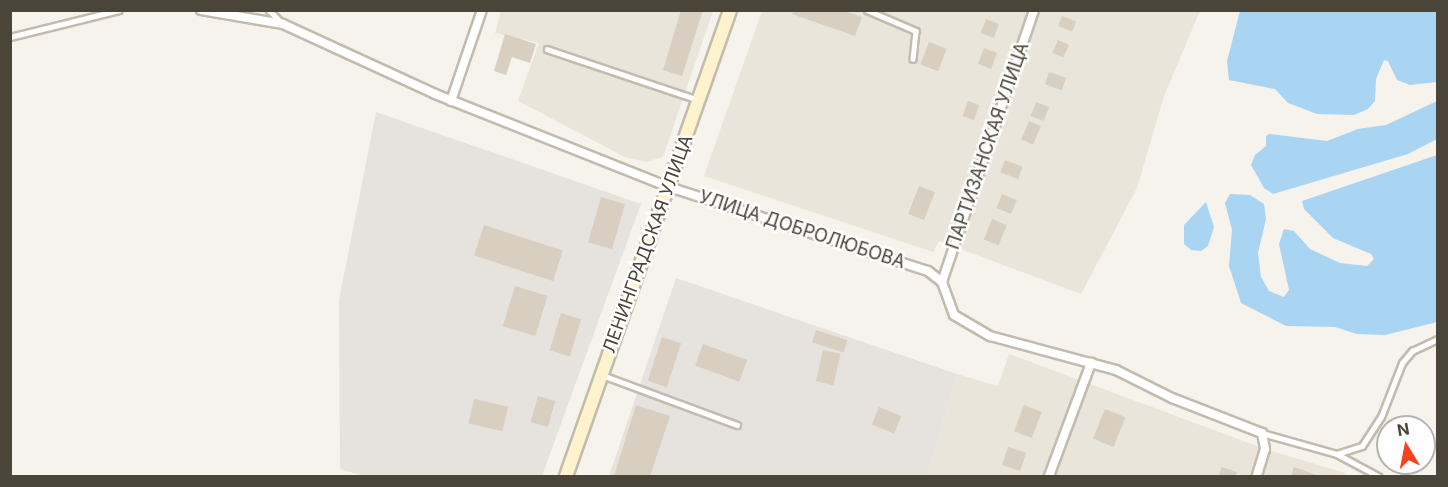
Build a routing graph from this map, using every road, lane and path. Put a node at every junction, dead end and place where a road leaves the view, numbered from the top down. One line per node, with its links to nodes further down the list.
1 (119, 10): 9 (lane)
2 (201, 10): 8 (street, УЛИЦА ДОБРОЛЮБОВА)
3 (269, 10): 8 (lane)
4 (482, 10): 12 (street)
5 (730, 10): 13 (street, ЛЕНИНГРАДСКАЯ УЛИЦА)
6 (867, 10): 11 (lane)
7 (1034, 10): 15 (street, ПАРТИЗАНСКАЯ УЛИЦА)
8 (283, 24): 12 (street, УЛИЦА ДОБРОЛЮБОВА)
9 (10, 36)
10 (547, 49): 13 (lane)
11 (913, 59)
12 (450, 100): 14 (street, УЛИЦА ДОБРОЛЮБОВА)
13 (699, 100): 14 (street, ЛЕНИНГРАДСКАЯ УЛИЦА)
14 (669, 187): 15 (street, УЛИЦА ДОБРОЛЮБОВА); 18 (street, ЛЕНИНГРАДСКАЯ УЛИЦА)
15 (942, 282): 17 (street)
16 (1437, 339): 21 (lane)
17 (1091, 363): 20 (street); 23 (street)
18 (602, 375): 19 (lane); 22 (street, ЛЕНИНГРАДСКАЯ УЛИЦА)
19 (737, 425)
20 (1262, 433): 21 (lane); 24 (street)
21 (1337, 454): 25 (lane)
22 (566, 477)
23 (1049, 477)
24 (1257, 477)
25 (1378, 477)

